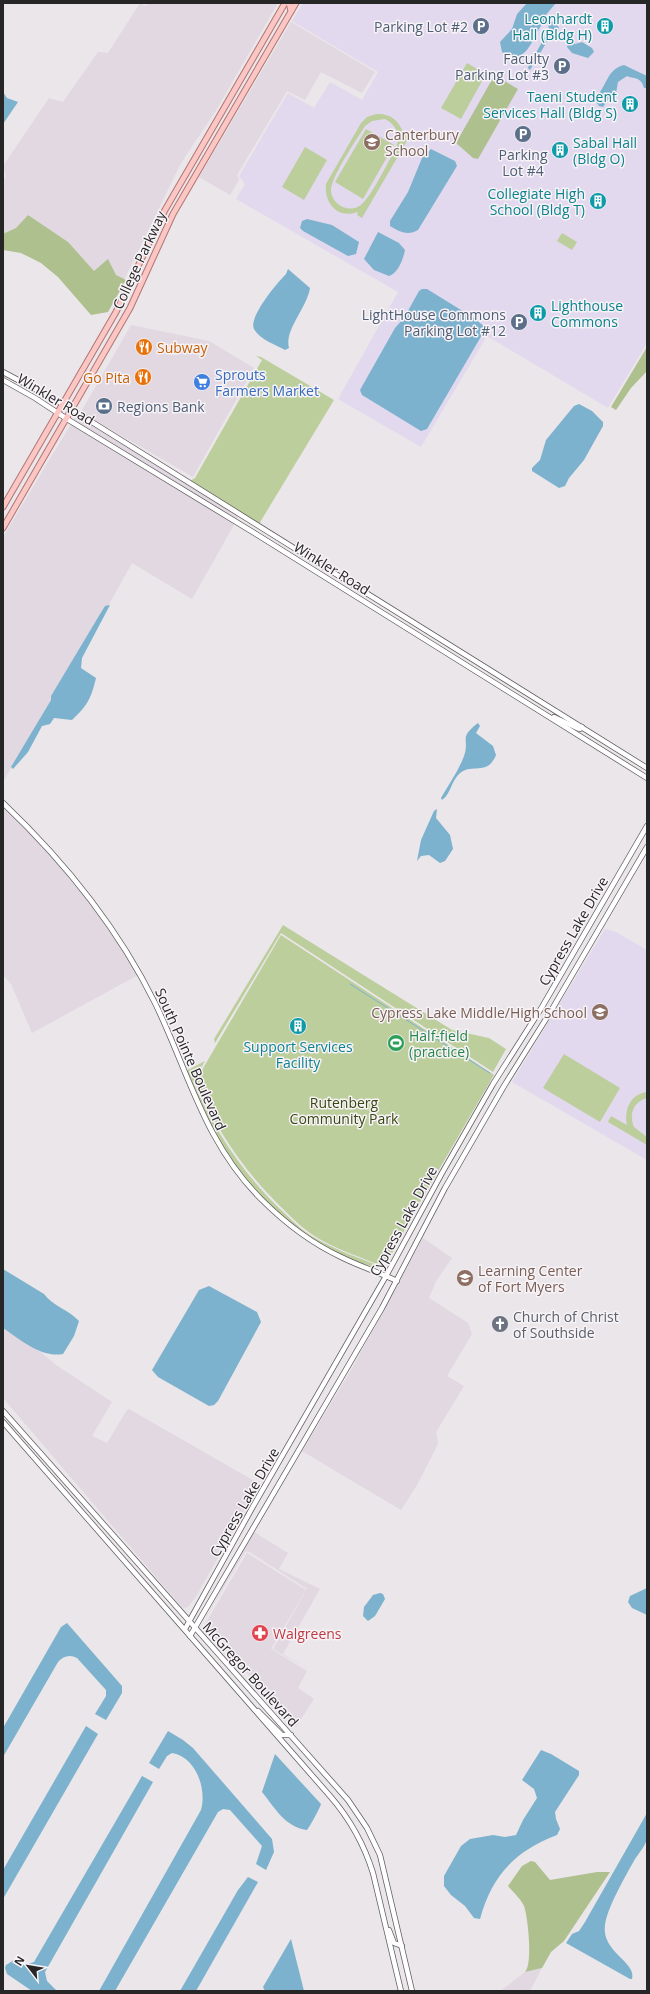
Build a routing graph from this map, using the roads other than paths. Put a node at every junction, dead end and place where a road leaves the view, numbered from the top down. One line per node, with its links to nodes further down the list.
1 (285, 3): 7 (main road, College Parkway)
2 (289, 3): 4 (main road)
3 (296, 3): 4 (main road, College Parkway)
4 (292, 11): 8 (main road, College Parkway)
5 (3, 372): 7 (main road, Winkler Road)
6 (3, 380): 9 (main road, Winkler Road)
7 (63, 404): 8 (main road, Winkler Road); 9 (main road, College Parkway)
8 (72, 411): 10 (main road, College Parkway); 16 (main road, Winkler Road)
9 (58, 412): 10 (main road, Winkler Road); 11 (main road, College Parkway)
10 (67, 419): 12 (main road, College Parkway); 15 (main road, Winkler Road)
11 (16, 485): 12 (main road); 13 (main road, College Parkway)
12 (25, 490): 14 (main road, College Parkway)
13 (3, 507)
14 (3, 528)
15 (548, 715): 16 (main road); 18 (main road, Winkler Road)
16 (582, 727): 17 (main road, Winkler Road)
17 (647, 768)
18 (647, 778)
19 (3, 803): 22 (main road, South Pointe Boulevard)
20 (647, 826): 22 (main road, Cypress Lake Drive)
21 (647, 847): 23 (main road, Cypress Lake Drive)
22 (386, 1276): 23 (main road, South Pointe Boulevard); 25 (main road, Cypress Lake Drive)
23 (397, 1281): 27 (main road, Cypress Lake Drive)
24 (3, 1411): 28 (main road, McGregor Boulevard)
25 (305, 1417): 27 (main road); 28 (main road, Cypress Lake Drive)
26 (3, 1422): 30 (main road, McGregor Boulevard)
27 (314, 1423): 29 (main road, Cypress Lake Drive)
28 (189, 1622): 29 (main road, McGregor Boulevard); 30 (main road, Cypress Lake Drive)
29 (195, 1628): 31 (main road, Cypress Lake Drive); 33 (main road, McGregor Boulevard)
30 (185, 1630): 31 (main road, McGregor Boulevard)
31 (190, 1636): 32 (main road, McGregor Boulevard)
32 (250, 1706): 33 (main road); 34 (main road, McGregor Boulevard)
33 (291, 1735): 35 (main road, McGregor Boulevard)
34 (383, 1915): 35 (main road); 36 (main road, McGregor Boulevard)
35 (402, 1946): 37 (main road, McGregor Boulevard)
36 (401, 1991)
37 (412, 1991)

